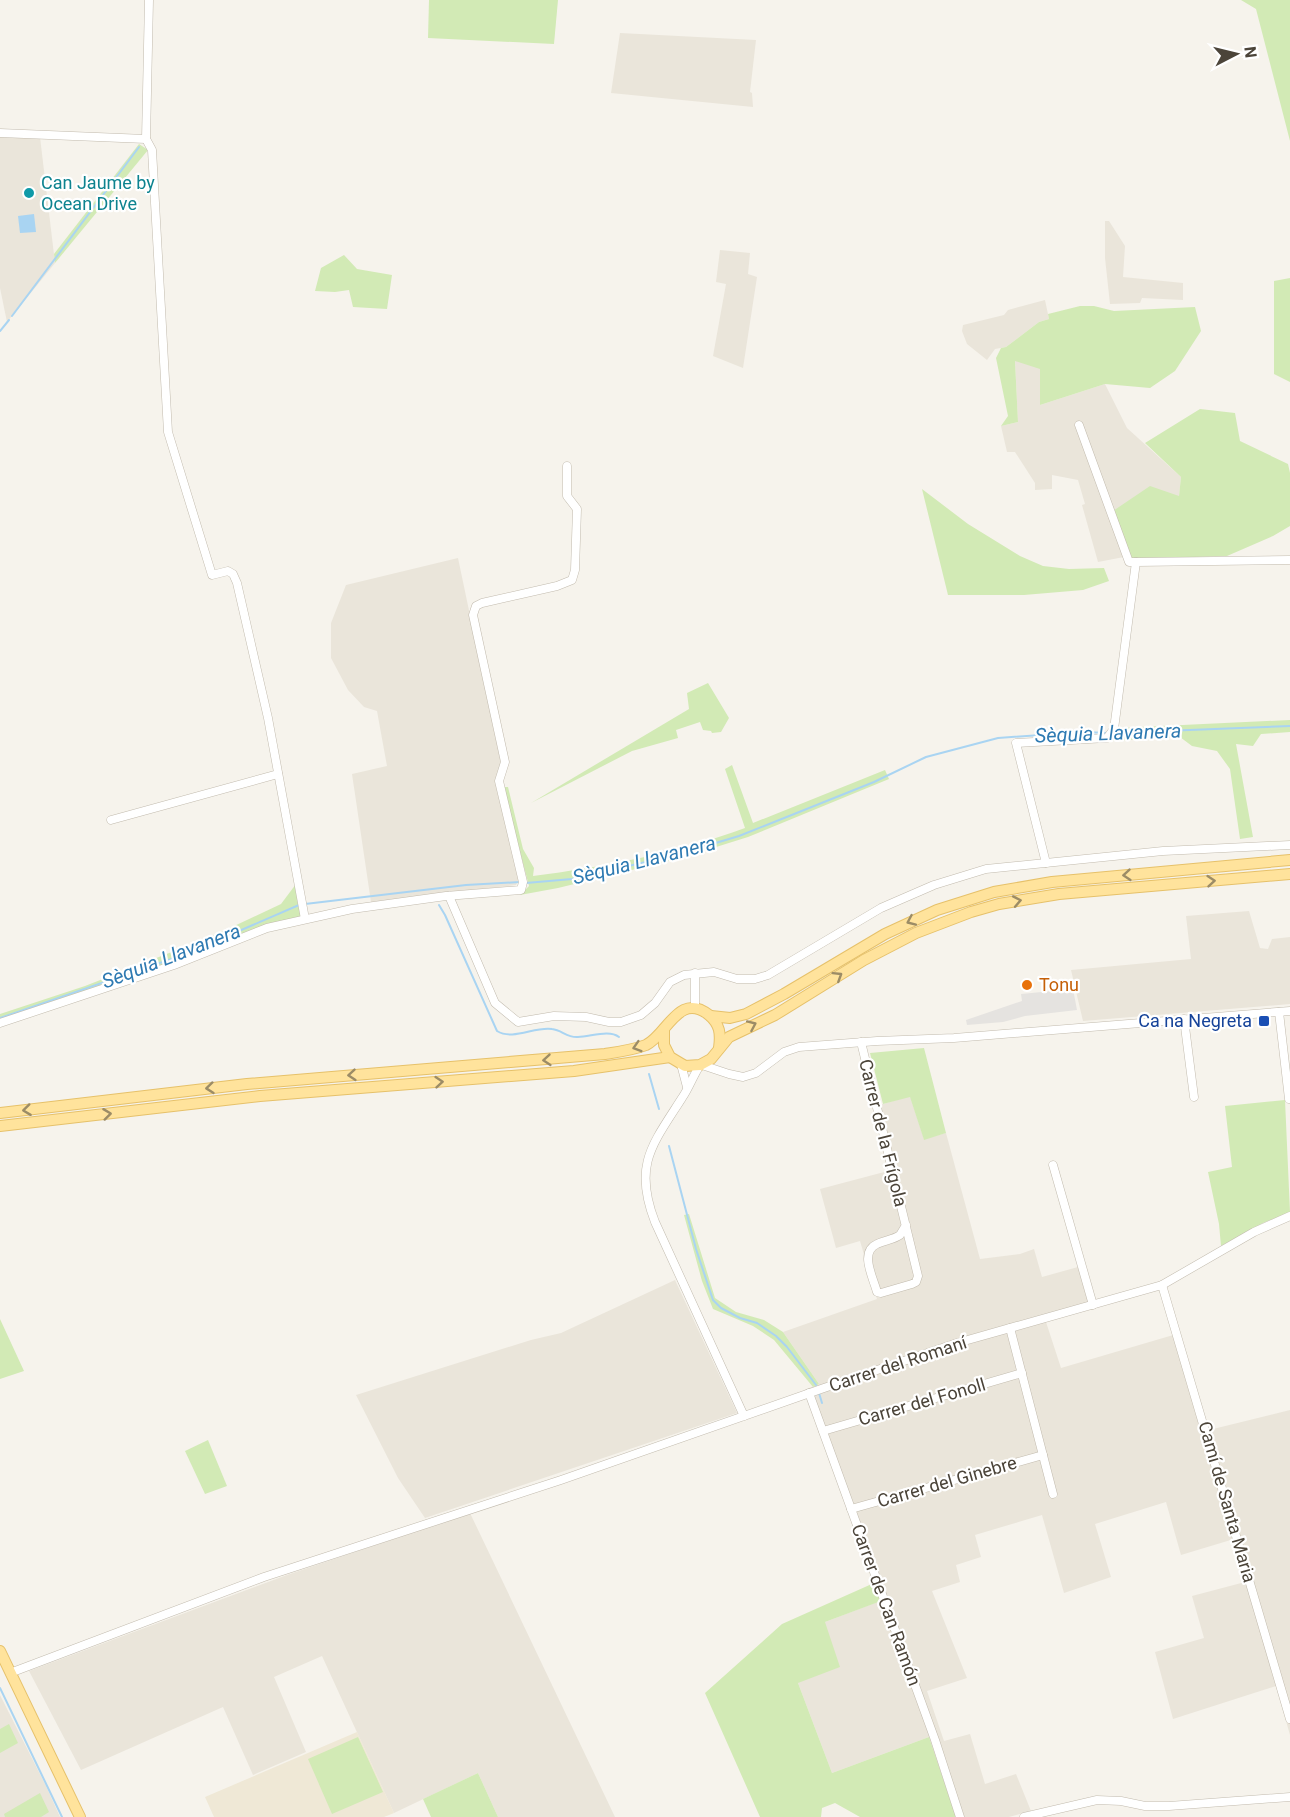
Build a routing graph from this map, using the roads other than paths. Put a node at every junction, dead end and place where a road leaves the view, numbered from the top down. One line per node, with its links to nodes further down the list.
1 (149, 0): 3 (street)
2 (0, 133): 3 (street)
3 (146, 139): 8 (street)
4 (1079, 425): 7 (street)
5 (567, 466): 14 (street)
6 (1290, 560): 7 (street)
7 (1136, 562): 12 (street)
8 (278, 774): 9 (street); 15 (street)
9 (111, 820)
10 (1290, 844): 12 (street)
11 (1290, 860): 20 (main road, one-way to 20)
12 (1046, 863): 16 (street)
13 (1290, 874): 25 (main road, one-way to 13)
14 (449, 896): 15 (street); 16 (street)
15 (305, 919): 22 (street)
16 (695, 973): 17 (street)
17 (694, 1009): 20 (main road); 23 (main road)
18 (1290, 1011): 19 (street)
19 (1279, 1012): 21 (street); 32 (street)
20 (711, 1016): 25 (main road)
21 (1184, 1019): 24 (street); 31 (street)
22 (0, 1023)
23 (664, 1029): 26 (main road); 33 (main road, one-way to 33)
24 (861, 1042): 29 (street); 37 (street, Carrer de la Frígola)
25 (718, 1050): 28 (main road); 29 (street)
26 (670, 1057): 27 (main road); 34 (main road, one-way to 26)
27 (681, 1064): 28 (main road); 30 (street)
28 (701, 1065): 29 (street); 30 (street)
29 (724, 1072)
30 (687, 1089): 43 (street)
31 (1194, 1097)
32 (1289, 1099)
33 (0, 1113)
34 (0, 1126)
35 (1053, 1165): 39 (street)
36 (1290, 1216): 38 (street, Carrer del Romaní)
37 (906, 1225): 37 (street, Carrer de la Frígola)
38 (1162, 1286): 39 (street, Carrer del Romaní); 50 (street, Camí de Santa Maria)
39 (1093, 1305): 40 (street, Carrer del Romaní)
40 (1010, 1328): 41 (street); 42 (street, Carrer del Romaní)
41 (1022, 1372): 44 (street, Carrer del Fonoll); 45 (street)
42 (809, 1393): 43 (street, Carrer del Romaní); 44 (street, Carrer de Can Ramón)
43 (744, 1416): 49 (street, Carrer del Romaní)
44 (823, 1431): 47 (street, Carrer de Can Ramón)
45 (1043, 1455): 46 (street); 47 (street, Carrer del Ginebre)
46 (1053, 1494)
47 (851, 1509): 53 (street, Carrer de Can Ramón)
48 (0, 1651): 49 (main road)
49 (10, 1673): 52 (main road)
50 (1290, 1719)
51 (1290, 1797): 54 (street)
52 (80, 1817)
53 (960, 1817)
54 (1024, 1817)

